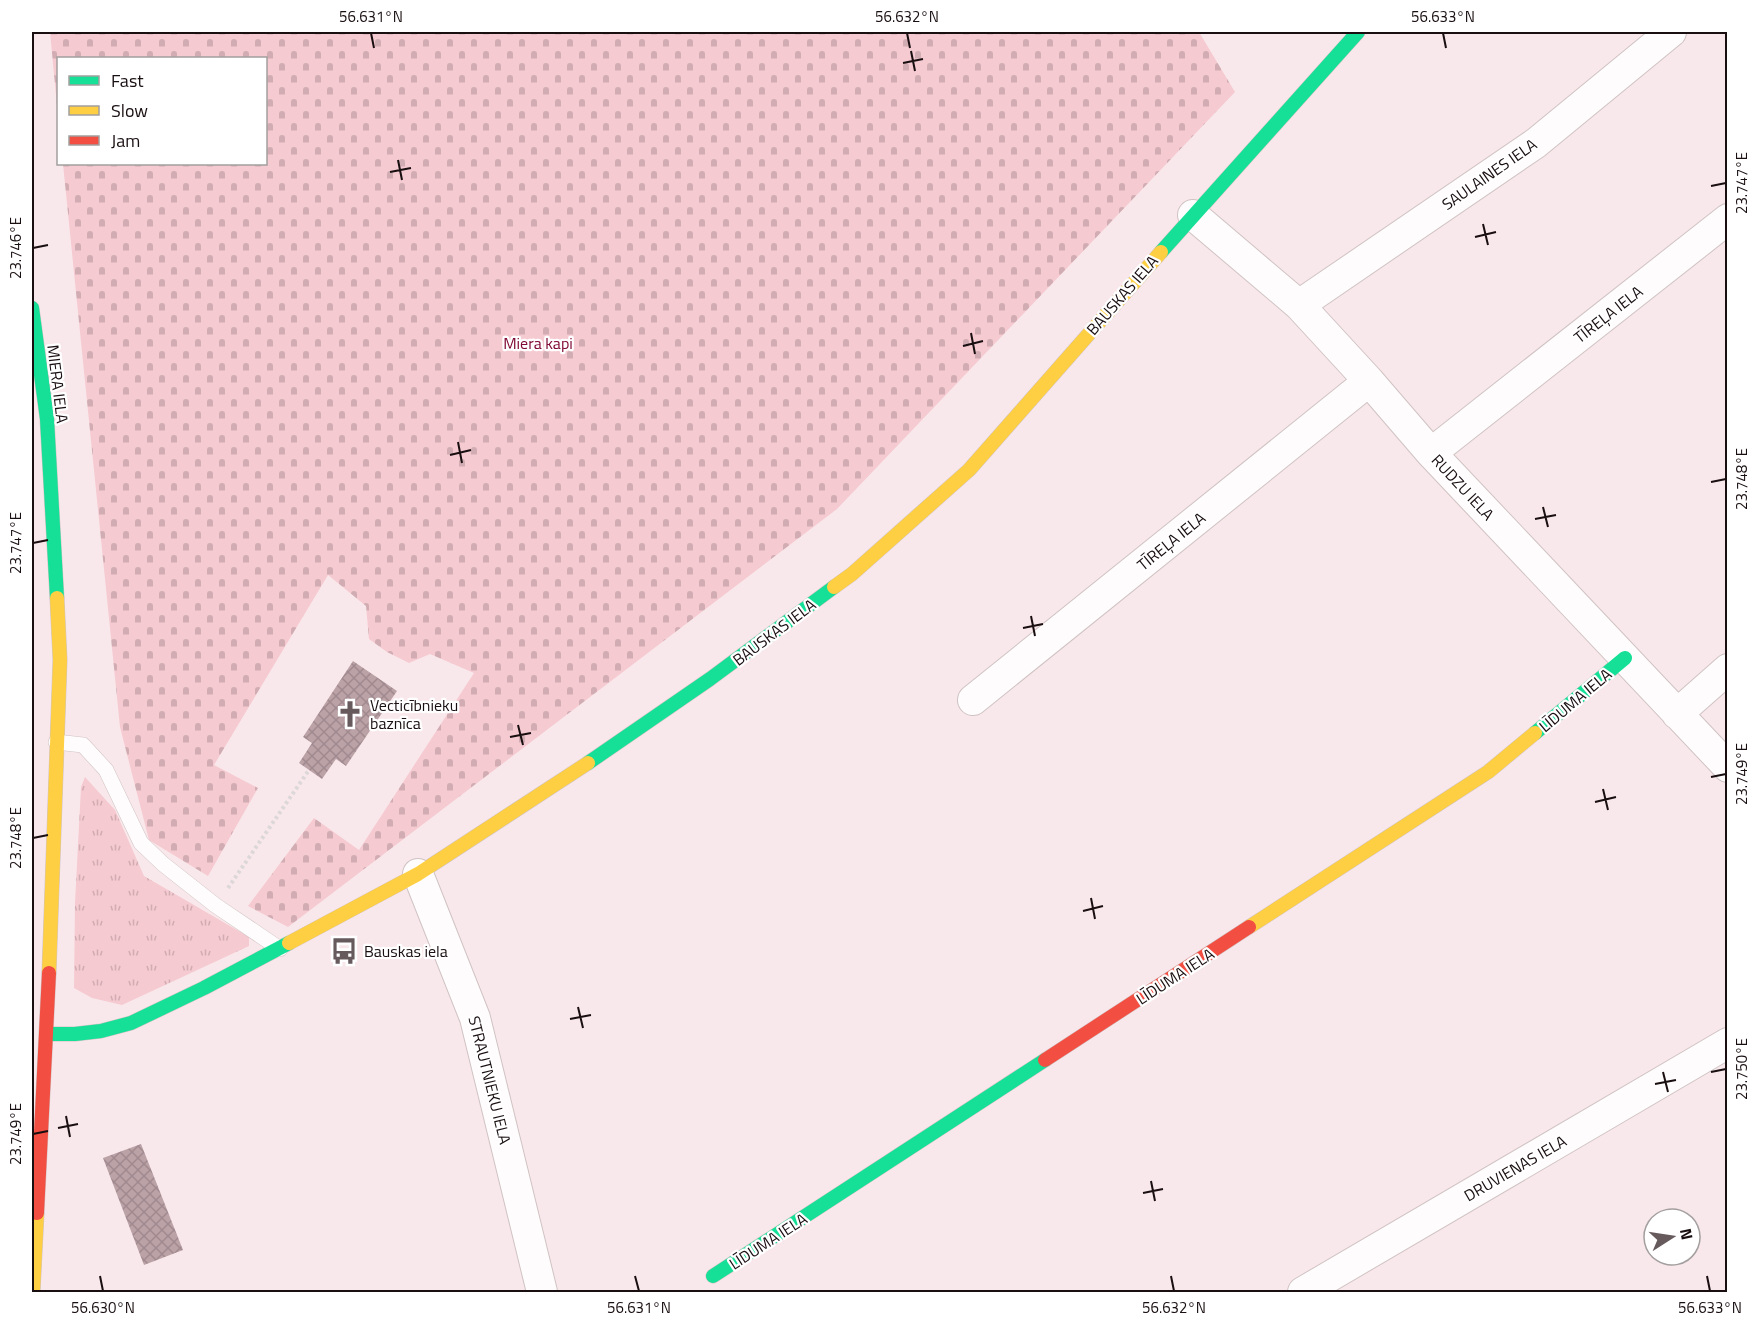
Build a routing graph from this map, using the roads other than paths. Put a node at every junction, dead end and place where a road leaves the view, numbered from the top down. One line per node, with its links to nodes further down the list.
1 (1358, 32): 3 (main road, BAUSKAS IELA)
2 (1671, 32): 5 (street, SAULAINES IELA)
3 (1192, 215): 5 (street, RUDZU IELA); 15 (main road, BAUSKAS IELA)
4 (1728, 219): 8 (street, TĪREĻA IELA)
5 (1299, 305): 7 (street, RUDZU IELA)
6 (32, 308): 13 (main road, MIERA IELA)
7 (1369, 381): 8 (street, RUDZU IELA); 11 (street, TĪREĻA IELA)
8 (1431, 453): 9 (street, RUDZU IELA)
9 (1625, 658): 12 (street, RUDZU IELA); 20 (main road, LĪDUMA IELA)
10 (1728, 669): 12 (street)
11 (973, 700)
12 (1677, 714): 14 (street, RUDZU IELA)
13 (56, 742): 16 (lane); 17 (main road, MIERA IELA)
14 (1728, 767)
15 (418, 874): 16 (main road, BAUSKAS IELA); 22 (street, STRAUTNIEKU IELA)
16 (280, 949): 17 (main road, BAUSKAS IELA)
17 (47, 1034): 19 (main road, MIERA IELA)
18 (1728, 1043): 23 (street, DRUVIENAS IELA)
19 (36, 1146): 21 (main road, MIERA IELA)
20 (713, 1276)
21 (33, 1293)
22 (543, 1293)
23 (1302, 1293)

